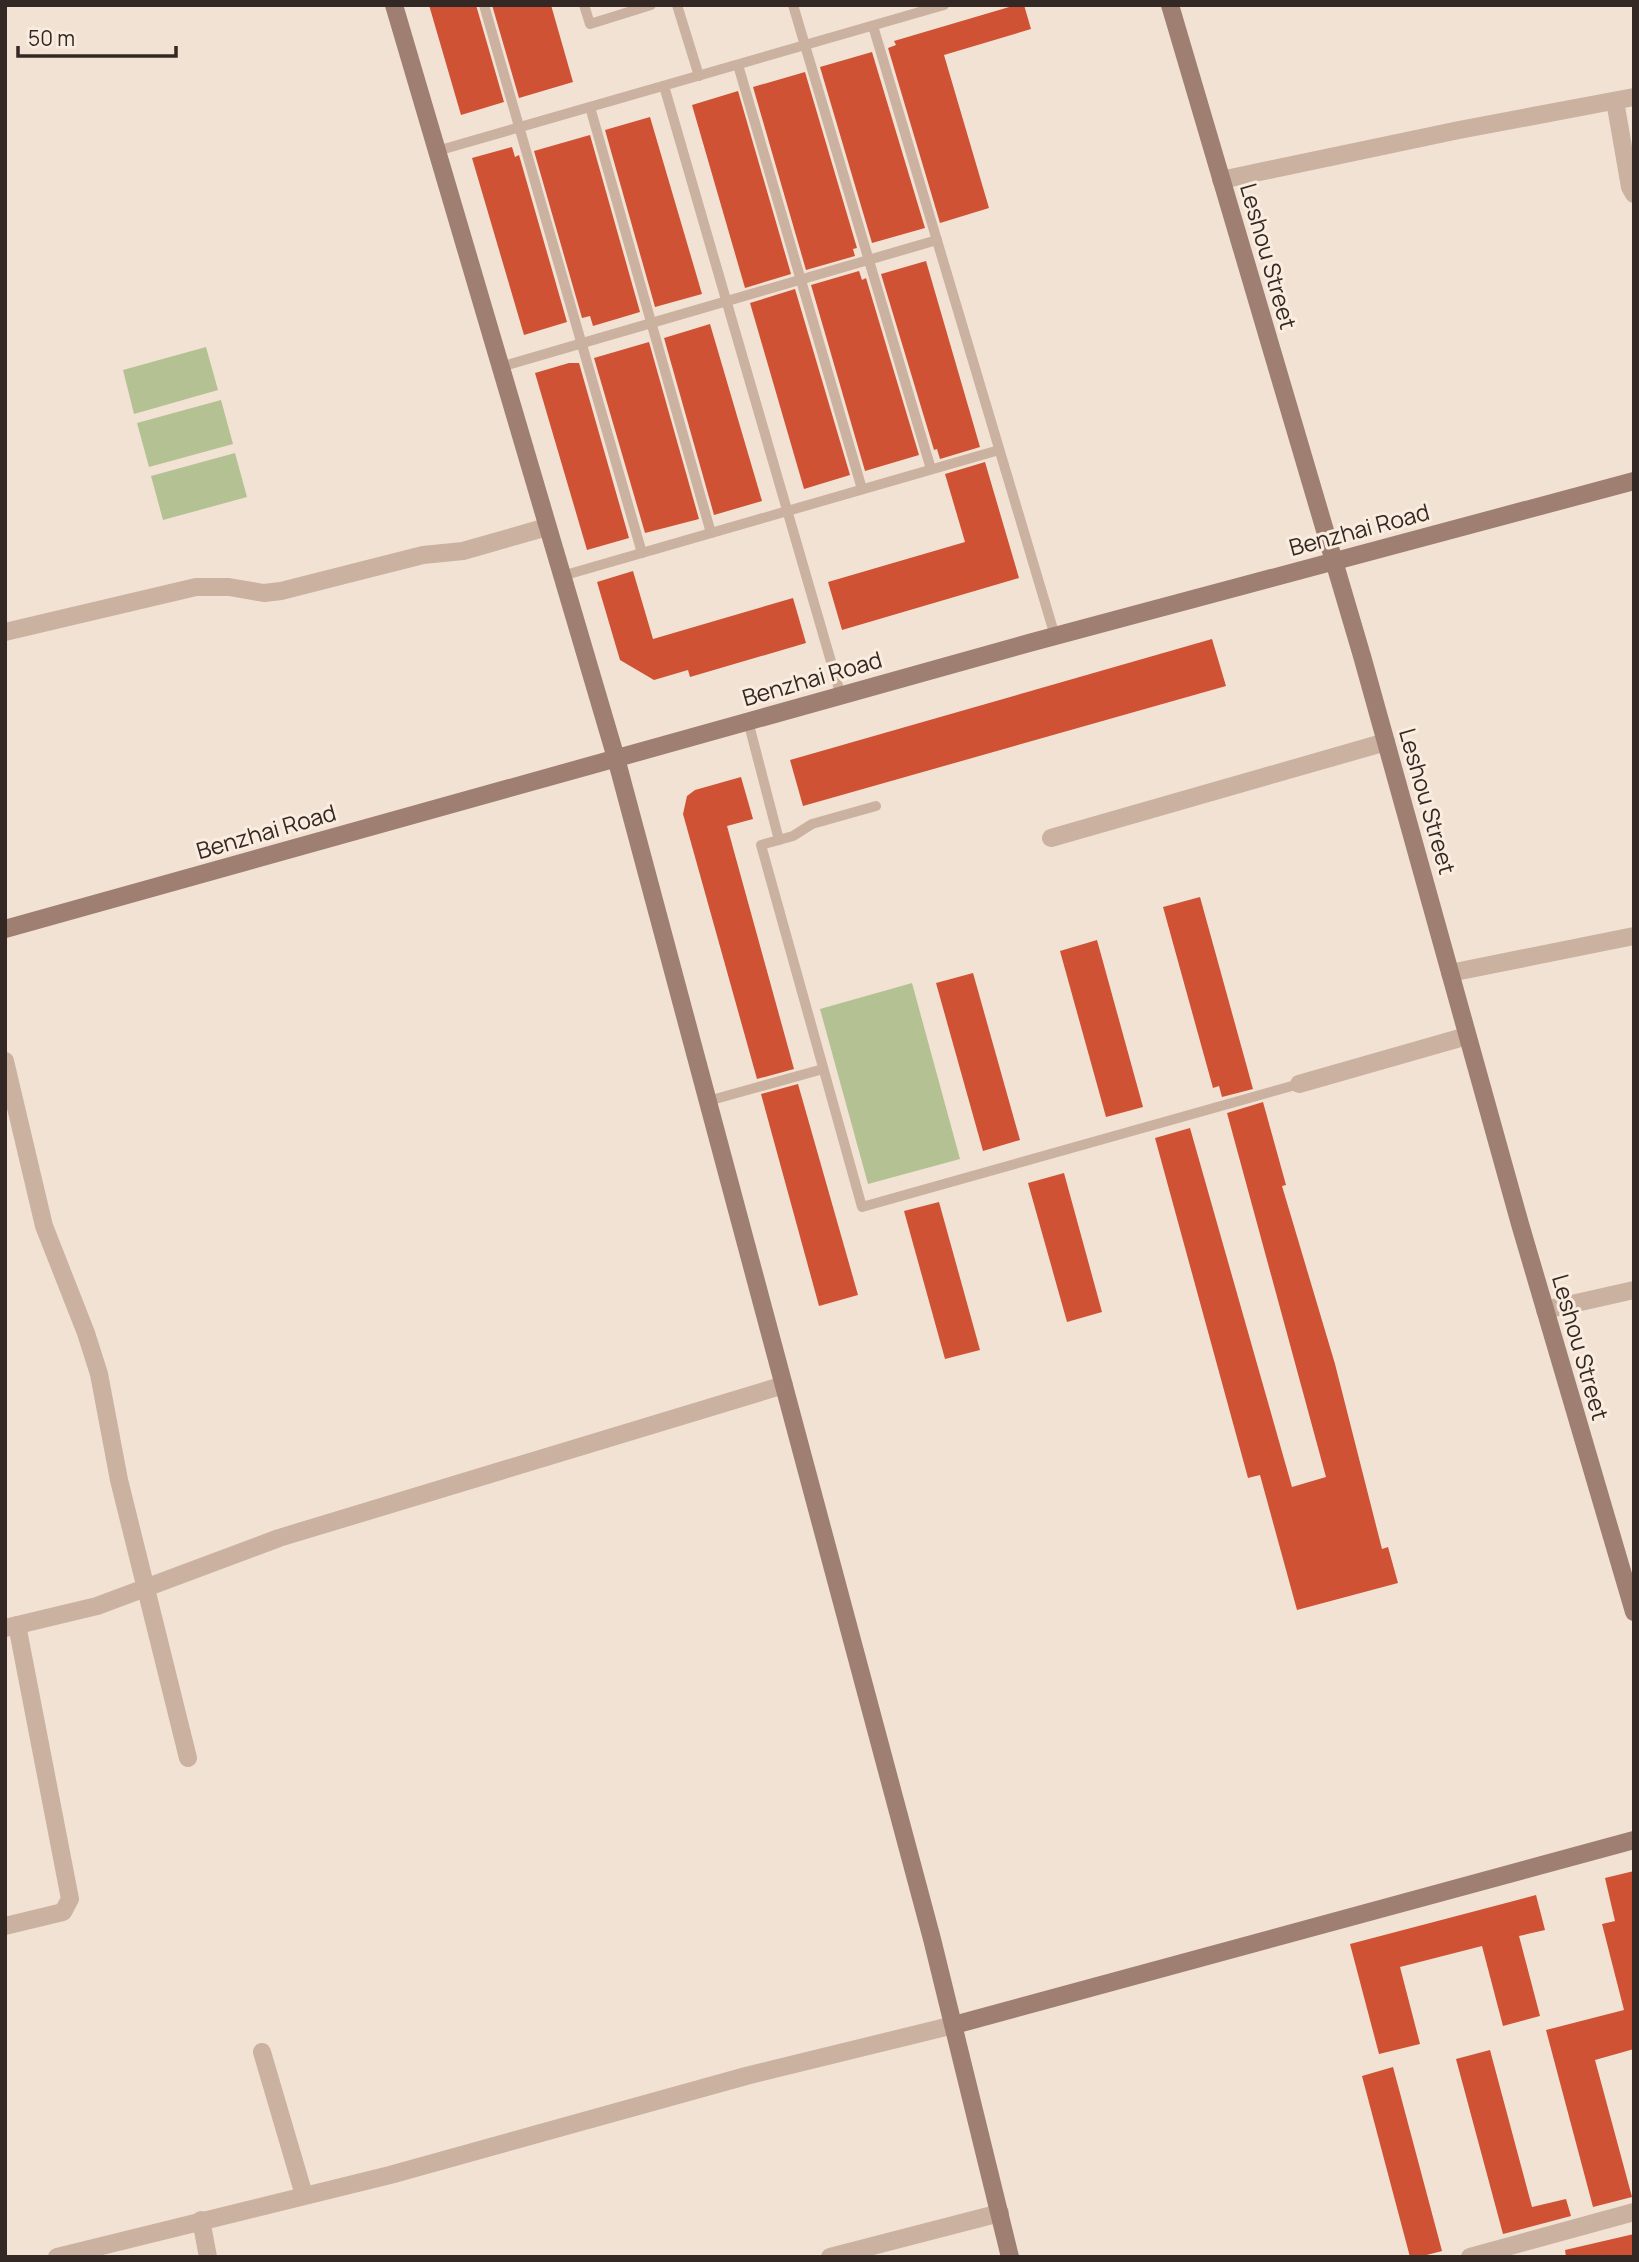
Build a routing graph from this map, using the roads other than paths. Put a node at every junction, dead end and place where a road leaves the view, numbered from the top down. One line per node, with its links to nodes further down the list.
1 (394, 5): 18 (street)
2 (484, 5): 17 (lane)
3 (584, 5): 4 (lane)
4 (651, 5)
5 (677, 5): 12 (lane)
6 (793, 5): 10 (lane)
7 (944, 5): 9 (lane)
8 (1170, 5): 19 (street, Leshou Street)
9 (873, 26): 10 (lane); 21 (lane)
10 (805, 46): 11 (lane); 22 (lane)
11 (738, 65): 12 (lane); 23 (lane)
12 (699, 76): 13 (lane)
13 (664, 86): 16 (lane); 24 (lane)
14 (1634, 97): 15 (street)
15 (1615, 101): 19 (street); 20 (street)
16 (590, 107): 17 (lane); 25 (lane)
17 (519, 128): 18 (lane); 26 (lane)
18 (437, 151): 27 (street)
19 (1221, 180): 36 (street, Leshou Street)
20 (1634, 194)
21 (937, 240): 22 (lane); 28 (lane)
22 (869, 260): 23 (lane); 29 (lane)
23 (800, 279): 24 (lane); 31 (lane)
24 (727, 301): 25 (lane); 32 (lane)
25 (652, 323): 26 (lane); 34 (lane)
26 (582, 343): 27 (lane); 35 (lane)
27 (500, 367): 33 (street)
28 (999, 450): 29 (lane); 39 (lane)
29 (931, 469): 31 (lane)
30 (1634, 481): 36 (street, Benzhai Road)
31 (862, 489): 32 (lane)
32 (787, 511): 34 (lane); 40 (lane)
33 (547, 527): 37 (street); 38 (street)
34 (711, 533): 35 (lane)
35 (642, 553): 37 (lane)
36 (1334, 561): 39 (street, Benzhai Road); 42 (street, Leshou Street)
37 (562, 576): 43 (street)
38 (5, 632)
39 (1055, 636): 40 (street, Benzhai Road)
40 (841, 695): 41 (street, Benzhai Road)
41 (748, 722): 43 (street, Benzhai Road); 46 (lane)
42 (1386, 742): 45 (street); 49 (street, Leshou Street)
43 (616, 758): 47 (street, Benzhai Road); 54 (street)
44 (876, 806): 46 (lane)
45 (1051, 838)
46 (779, 840): 52 (lane)
47 (5, 929)
48 (1634, 936): 49 (street)
49 (1450, 973): 50 (street, Leshou Street)
50 (1467, 1035): 53 (street); 56 (street, Leshou Street)
51 (5, 1061): 58 (street)
52 (823, 1069): 53 (lane); 54 (lane)
53 (1299, 1084)
54 (708, 1101): 57 (street)
55 (1634, 1290): 56 (street)
56 (1545, 1310): 59 (street, Leshou Street)
57 (784, 1385): 58 (street); 64 (street)
58 (145, 1590): 60 (street); 61 (street)
59 (1634, 1612)
60 (11, 1626): 63 (street)
61 (188, 1758)
62 (1634, 1840): 64 (street)
63 (5, 1926)
64 (954, 2025): 66 (street); 68 (street)
65 (262, 2052): 66 (street)
66 (303, 2195): 69 (street)
67 (1634, 2212): 74 (street)
68 (1000, 2213): 72 (street); 73 (street)
69 (201, 2220): 70 (street); 71 (street)
70 (57, 2257)
71 (208, 2257)
72 (830, 2257)
73 (1010, 2257)
74 (1470, 2257)

